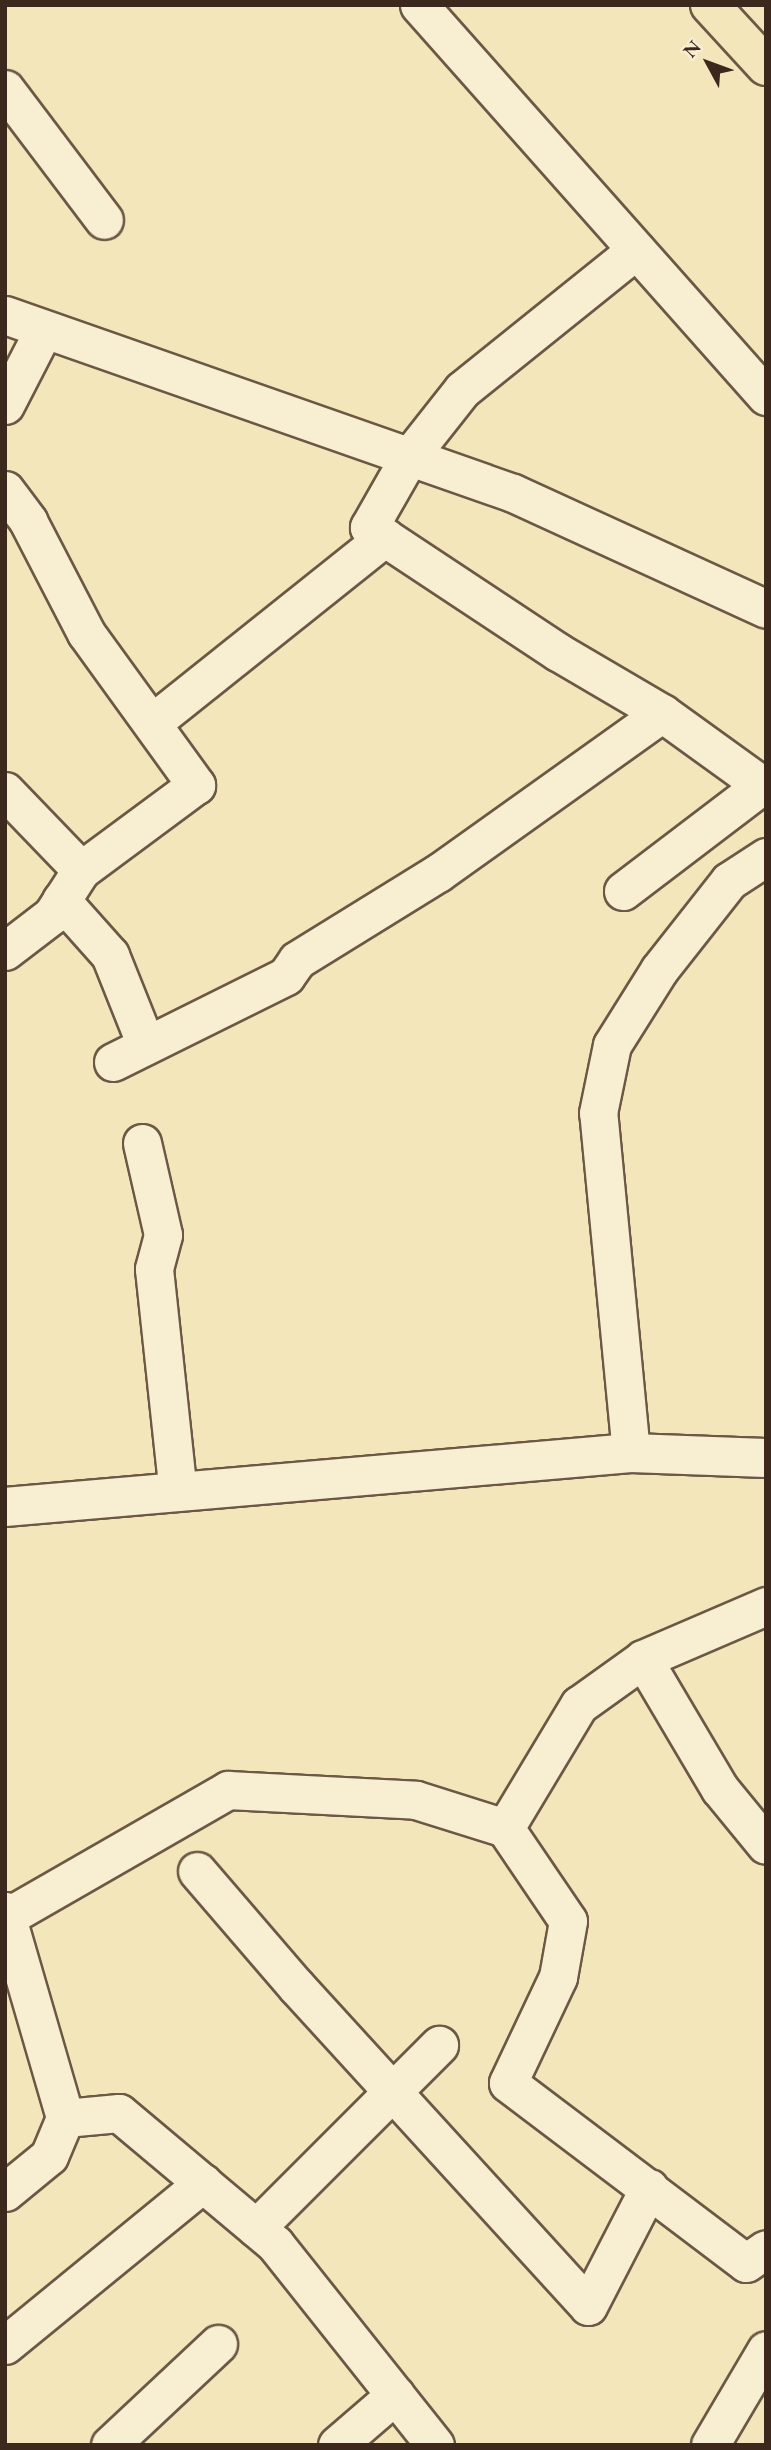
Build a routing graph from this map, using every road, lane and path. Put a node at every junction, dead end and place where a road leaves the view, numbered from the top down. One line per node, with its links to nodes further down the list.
1 (419, 5): 6 (street)
2 (710, 5): 3 (highway)
3 (766, 66)
4 (5, 89): 5 (street)
5 (104, 220)
6 (636, 250): 9 (street); 11 (street)
7 (5, 315): 8 (street)
8 (43, 331): 10 (street); 11 (street)
9 (766, 396)
10 (5, 405)
11 (410, 457): 13 (street); 14 (street)
12 (5, 489): 16 (street)
13 (385, 537): 15 (street); 16 (street)
14 (766, 609)
15 (662, 713): 17 (street); 24 (street)
16 (152, 723): 20 (street)
17 (764, 784): 21 (street)
18 (5, 791): 20 (street)
19 (766, 857): 27 (street)
20 (81, 870): 22 (street)
21 (623, 891)
22 (61, 900): 23 (street); 24 (street)
23 (5, 951)
24 (146, 1045): 25 (street)
25 (113, 1062)
26 (142, 1143): 29 (street)
27 (631, 1453): 28 (main road); 29 (main road)
28 (766, 1458)
29 (178, 1492): 30 (main road)
30 (5, 1507)
31 (766, 1606): 32 (street)
32 (643, 1659): 33 (street); 34 (street)
33 (505, 1828): 36 (street); 42 (street)
34 (766, 1844)
35 (197, 1871): 39 (street)
36 (6, 1914): 37 (street)
37 (14, 1980): 40 (street)
38 (439, 2045): 39 (street)
39 (394, 2093): 42 (street); 44 (street)
40 (65, 2118): 41 (street); 43 (street)
41 (202, 2183): 44 (street); 47 (street)
42 (649, 2188): 45 (street)
43 (5, 2192)
44 (256, 2228): 49 (street)
45 (766, 2249)
46 (218, 2344): 50 (street)
47 (5, 2345)
48 (766, 2350): 53 (street)
49 (395, 2395): 51 (street); 52 (street)
50 (110, 2445)
51 (337, 2445)
52 (435, 2445)
53 (710, 2445)

